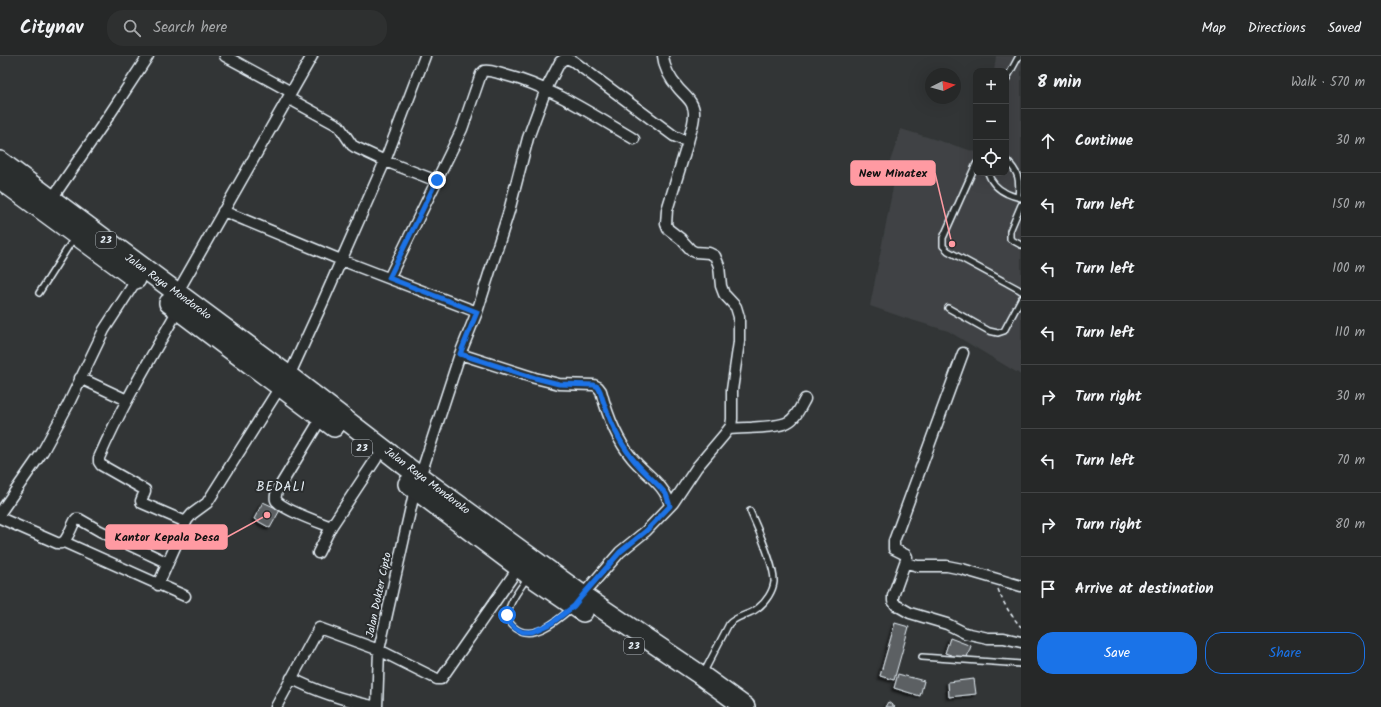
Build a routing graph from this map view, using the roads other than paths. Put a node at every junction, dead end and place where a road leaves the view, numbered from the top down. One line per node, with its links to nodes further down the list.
1 (148, 56): 20 (street)
2 (225, 56): 9 (street)
3 (312, 56): 9 (street)
4 (425, 56): 13 (street)
5 (663, 56): 11 (street)
6 (1019, 59): 7 (lane)
7 (1009, 75)
8 (547, 90): 10 (street); 11 (street, Jalan Dokter Cipto); 18 (street); 33 (street, Jalan Dokter Cipto)
9 (289, 95): 13 (street); 22 (street)
10 (634, 139)
11 (688, 142): 41 (street)
12 (0, 161): 20 (highway, Jalan Raya Mondoroko / 23)
13 (385, 161): 18 (street); 25 (street)
14 (1009, 163): 19 (lane)
15 (973, 171): 28 (lane)
16 (990, 176): 19 (lane)
17 (0, 179): 23 (highway, Jalan Raya Mondoroko / 23)
18 (437, 180): 26 (street)
19 (1019, 198)
20 (50, 200): 31 (highway, Jalan Raya Mondoroko / 23)
21 (1021, 205): 24 (lane)
22 (223, 211): 25 (street); 31 (street)
23 (76, 236): 27 (highway, Jalan Raya Mondoroko / 23); 29 (lane)
24 (1021, 245)
25 (341, 260): 26 (street); 37 (street)
26 (389, 278): 33 (street)
27 (137, 279): 31 (highway, Jalan Raya Mondoroko / 23); 36 (street)
28 (1021, 291)
29 (39, 293)
30 (1021, 299): 32 (lane)
31 (177, 301): 37 (highway, Jalan Raya Mondoroko / 23); 39 (street)
32 (948, 308)
33 (477, 312): 35 (street, Jalan Dokter Cipto)
34 (963, 353): 53 (street)
35 (460, 354): 43 (street, Jalan Dokter Cipto); 44 (street)
36 (80, 378): 39 (street); 46 (street)
37 (285, 381): 40 (highway, Jalan Raya Mondoroko / 23); 43 (highway, Jalan Raya Mondoroko / 23); 48 (street)
38 (805, 399): 41 (street)
39 (127, 400): 48 (street)
40 (322, 417): 42 (highway, Jalan Raya Mondoroko / 23); 49 (street)
41 (726, 432): 44 (street)
42 (376, 459): 43 (highway, Jalan Raya Mondoroko / 23); 49 (street)
43 (418, 483): 54 (highway, Jalan Raya Mondoroko / 23); 60 (street, Jalan Dokter Cipto)
44 (670, 506): 58 (street)
45 (750, 511): 64 (lane)
46 (0, 513)
47 (0, 518): 50 (street)
48 (186, 522): 52 (street)
49 (331, 527): 51 (street)
50 (64, 542): 52 (street); 55 (street)
51 (318, 553)
52 (168, 562): 55 (street)
53 (906, 562): 56 (street); 59 (street)
54 (528, 568): 58 (highway, Jalan Raya Mondoroko / 23); 58 (lane); 60 (street)
55 (158, 586): 57 (street)
56 (1021, 586)
57 (185, 596)
58 (578, 601): 64 (highway, Jalan Raya Mondoroko / 23); 67 (highway, Jalan Raya Mondoroko / 23)
59 (1021, 642)
60 (379, 650): 63 (street); 66 (street, Jalan Dokter Cipto)
61 (922, 657): 62 (lane)
62 (1021, 664)
63 (292, 678): 65 (street); 66 (street)
64 (700, 678): 68 (highway, Jalan Raya Mondoroko / 23)
65 (276, 707)
66 (377, 707)
67 (725, 707)
68 (745, 707)

